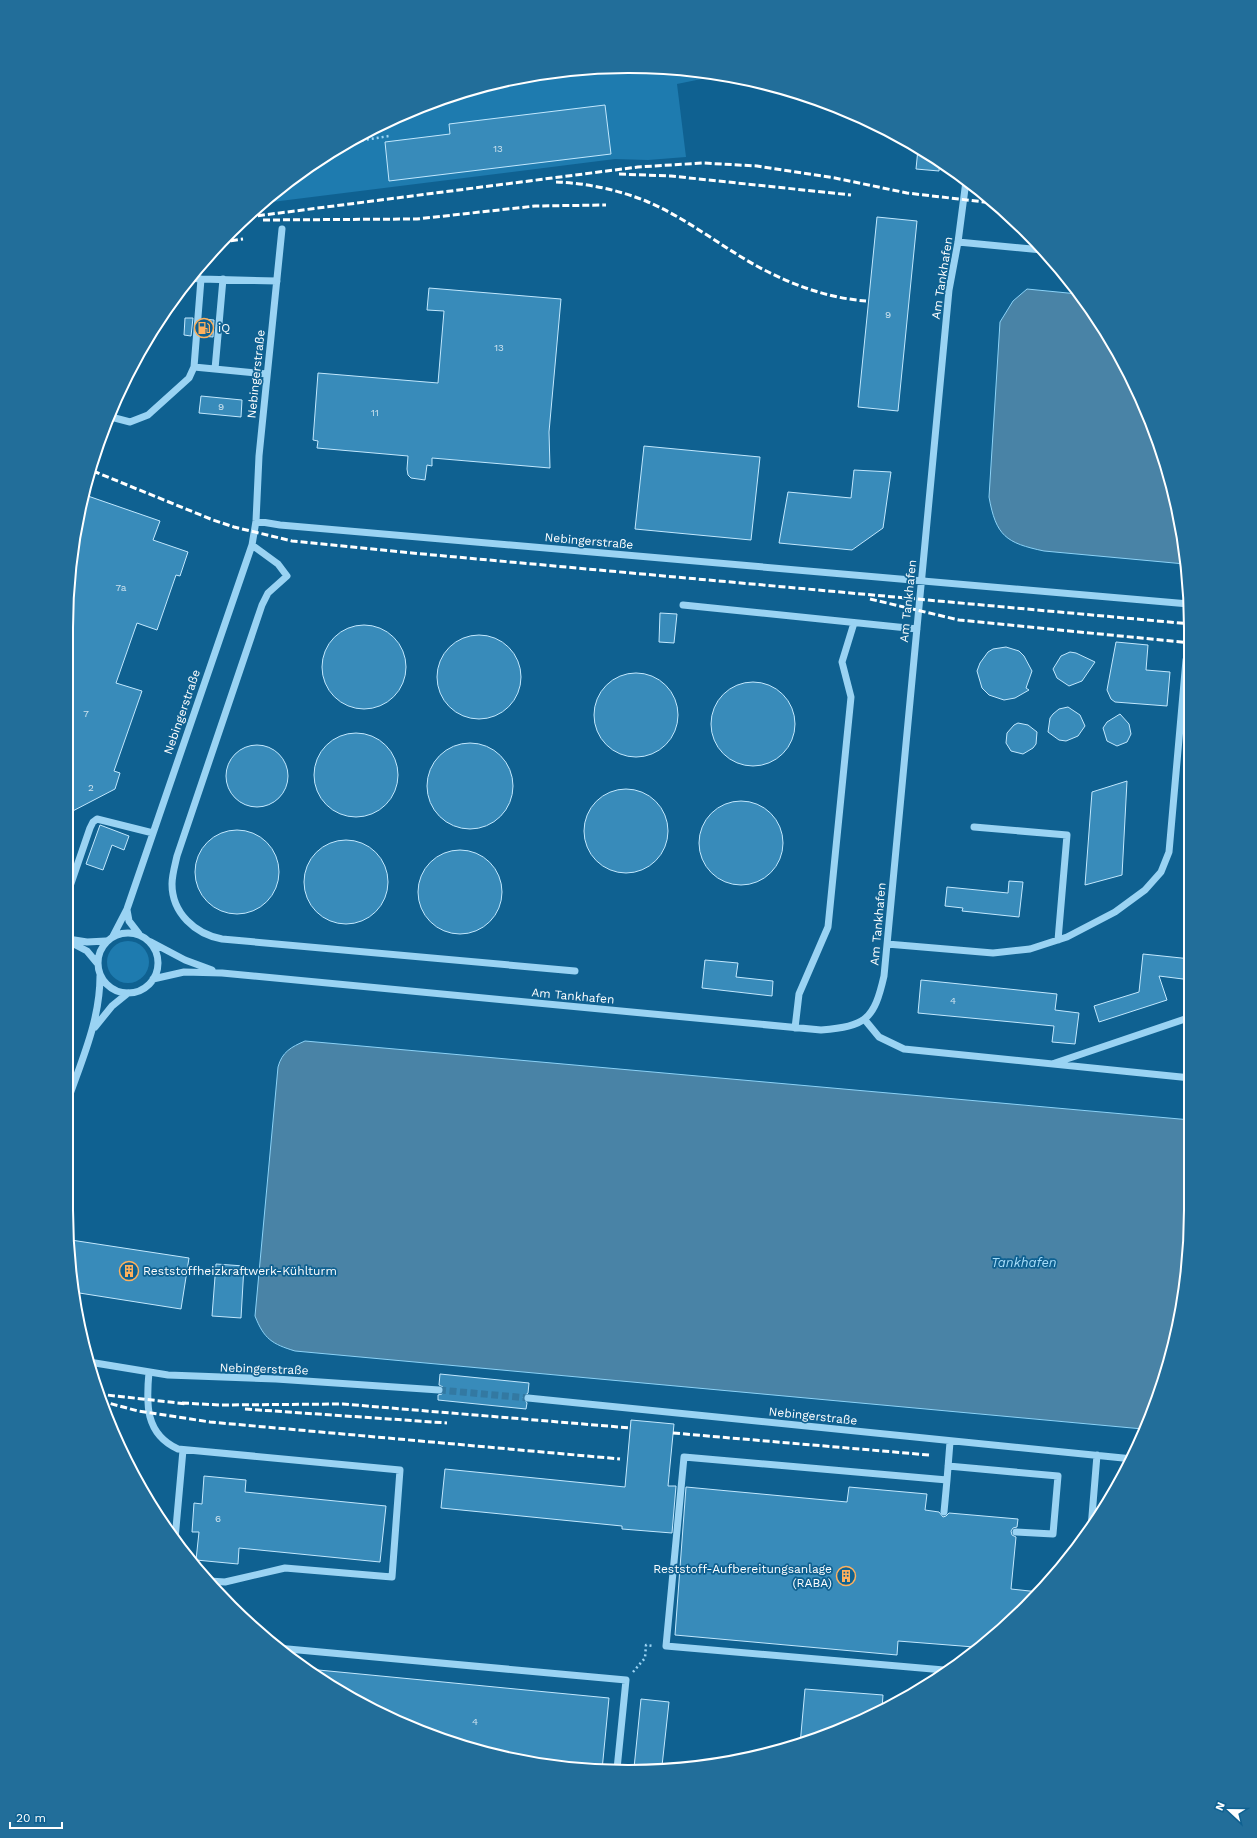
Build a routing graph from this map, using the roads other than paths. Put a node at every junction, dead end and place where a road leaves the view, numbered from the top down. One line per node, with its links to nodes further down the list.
1 (965, 187): 3 (street, Am Tankhafen)
2 (282, 229): 8 (street, Nebingerstraße)
3 (958, 242): 4 (street); 15 (street, Am Tankhafen)
4 (1034, 249)
5 (197, 279): 6 (street)
6 (201, 279): 7 (street); 9 (street)
7 (223, 279): 8 (street); 10 (street)
8 (277, 281): 11 (street, Nebingerstraße)
9 (194, 367): 10 (street); 12 (street)
10 (216, 369): 11 (street)
11 (267, 374): 13 (street, Nebingerstraße)
12 (114, 418)
13 (256, 521): 14 (street, Nebingerstraße); 15 (street, Nebingerstraße)
14 (252, 545): 22 (street, Nebingerstraße); 34 (street)
15 (921, 582): 16 (street, Nebingerstraße); 19 (street, Am Tankhafen)
16 (1183, 604)
17 (683, 605): 18 (street)
18 (854, 623): 19 (street); 41 (street)
19 (917, 629): 32 (street, Am Tankhafen)
20 (1184, 683): 27 (street)
21 (974, 827): 27 (street)
22 (153, 833): 23 (street); 24 (street, Nebingerstraße)
23 (73, 877)
24 (127, 909): 25 (street); 26 (street, Nebingerstraße)
25 (141, 935): 26 (street); 30 (street)
26 (113, 936): 29 (street)
27 (1058, 940): 32 (street)
28 (73, 941): 29 (street)
29 (106, 941): 33 (street)
30 (149, 942): 35 (street, Am Tankhafen); 37 (street)
31 (73, 943): 33 (street)
32 (887, 944): 40 (street, Am Tankhafen)
33 (97, 963): 36 (street)
34 (575, 971)
35 (222, 973): 37 (street, Am Tankhafen); 41 (street, Am Tankhafen)
36 (100, 976): 38 (street); 42 (street)
37 (153, 979): 38 (street)
38 (128, 993): 42 (street)
39 (1184, 1019): 43 (street)
40 (865, 1020): 41 (street, Am Tankhafen); 43 (street)
41 (795, 1028)
42 (93, 1030): 45 (street)
43 (1053, 1064): 44 (street)
44 (1184, 1077)
45 (73, 1088)
46 (95, 1363): 47 (street, Nebingerstraße)
47 (149, 1372): 48 (street, Nebingerstraße); 51 (street)
48 (439, 1390)
49 (528, 1398): 50 (street, Nebingerstraße)
50 (950, 1442): 52 (street, Nebingerstraße); 54 (street)
51 (183, 1450): 58 (street); 60 (street)
52 (1097, 1455): 53 (street, Nebingerstraße); 57 (street)
53 (1125, 1458)
54 (948, 1466): 55 (street); 59 (street)
55 (947, 1480): 56 (street); 62 (street)
56 (944, 1512)
57 (1092, 1515)
58 (176, 1531)
59 (1016, 1532)
60 (216, 1581)
61 (289, 1649): 63 (street)
62 (939, 1670)
63 (618, 1765)

